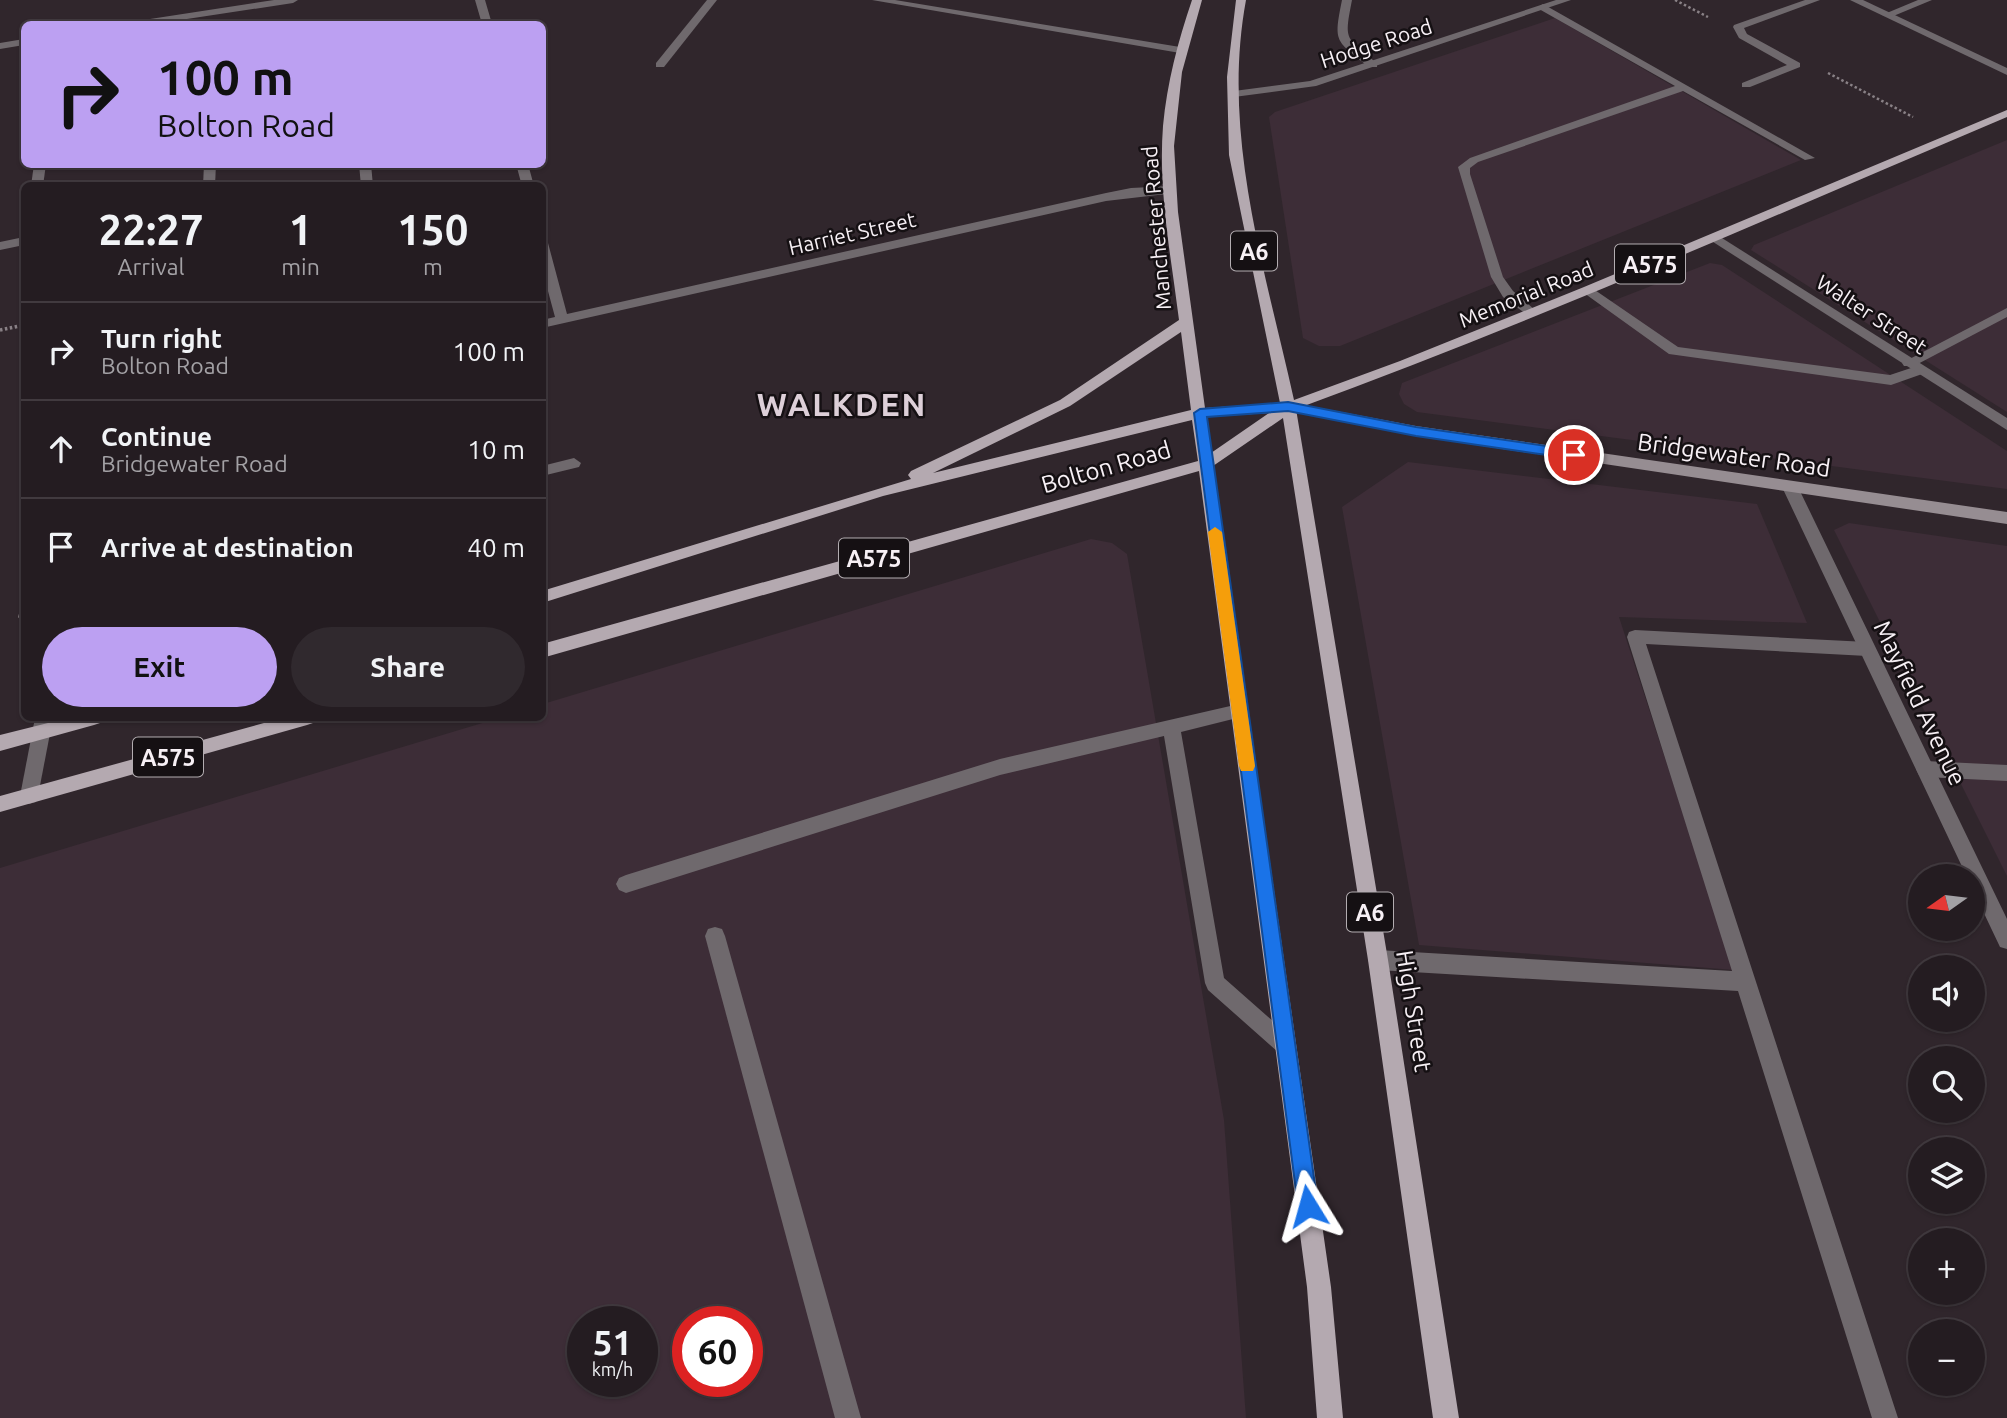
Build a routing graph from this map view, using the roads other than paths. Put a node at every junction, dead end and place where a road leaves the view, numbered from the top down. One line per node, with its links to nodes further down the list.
1 (222, 0): 14 (street)
2 (293, 0): 14 (street)
3 (480, 0): 17 (street)
4 (712, 0): 21 (street)
5 (877, 0): 20 (street)
6 (1197, 0): 20 (main road, Manchester Road)
7 (1241, 0): 26 (main road, A6)
8 (1347, 0): 22 (street)
9 (1566, 0): 13 (street, Hodge Road)
10 (1815, 0): 24 (street)
11 (1855, 0): 15 (street)
12 (1927, 0): 15 (street)
13 (1543, 7): 22 (street, Hodge Road); 25 (street)
14 (219, 12): 16 (street)
15 (1887, 15): 23 (street)
16 (158, 21)
17 (486, 21)
18 (21, 42): 19 (street)
19 (0, 46)
20 (1180, 50): 29 (main road, Manchester Road)
21 (660, 65)
22 (1373, 65): 26 (street, Hodge Road)
23 (2007, 72)
24 (1746, 85)
25 (1684, 87): 28 (street); 36 (street)
26 (1234, 94): 41 (main road, A6)
27 (2007, 113): 30 (main road, Memorial Road / A575)
28 (1809, 158)
29 (1171, 190): 37 (street, Harriet Street); 38 (main road, Manchester Road)
30 (1714, 237): 34 (main road, Memorial Road / A575); 40 (street, Walter Street)
31 (21, 242): 32 (street)
32 (0, 246)
33 (546, 258): 37 (street)
34 (1589, 290): 36 (main road, Memorial Road / A575); 40 (street)
35 (2007, 312): 40 (street)
36 (1530, 313): 41 (main road, Memorial Road / A575)
37 (562, 319): 39 (street, Harriet Street)
38 (1186, 322): 42 (main road, Manchester Road); 48 (main road, A575)
39 (546, 323)
40 (1914, 366): 43 (street, Walter Street)
41 (1288, 407): 42 (main road, Bolton Road / A575); 45 (main road, Bolton Road / A575); 47 (main road, Bridgewater Road); 66 (main road, High Street / A6)
42 (1200, 413): 45 (main road); 48 (main road, Bolton Road / A575)
43 (2007, 425)
44 (574, 463): 46 (street)
45 (1206, 464): 52 (main road, Bolton Road / A575); 53 (main road)
46 (546, 470)
47 (1790, 486): 49 (main road, Bridgewater Road); 51 (street, Mayfield Avenue)
48 (882, 491): 50 (main road, Bolton Road / A575)
49 (2007, 518)
50 (546, 596)
51 (1867, 649): 59 (street, Mayfield Avenue); 67 (street)
52 (546, 650)
53 (1239, 711): 57 (street); 68 (main road)
54 (72, 721): 56 (main road)
55 (296, 721): 61 (main road, A575)
56 (43, 725): 58 (main road); 61 (street)
57 (1171, 727): 63 (street); 68 (street)
58 (0, 743)
59 (1925, 769): 60 (street); 65 (street, Mayfield Avenue)
60 (2007, 773)
61 (29, 796): 62 (main road, A575)
62 (0, 804)
63 (626, 884)
64 (715, 936): 69 (street)
65 (2007, 940)
66 (1378, 960): 67 (street); 71 (main road, High Street / A6)
67 (1746, 982): 72 (street)
68 (1285, 1045): 70 (main road)
69 (848, 1418)
70 (1330, 1418)
71 (1446, 1418)
72 (1885, 1418)

